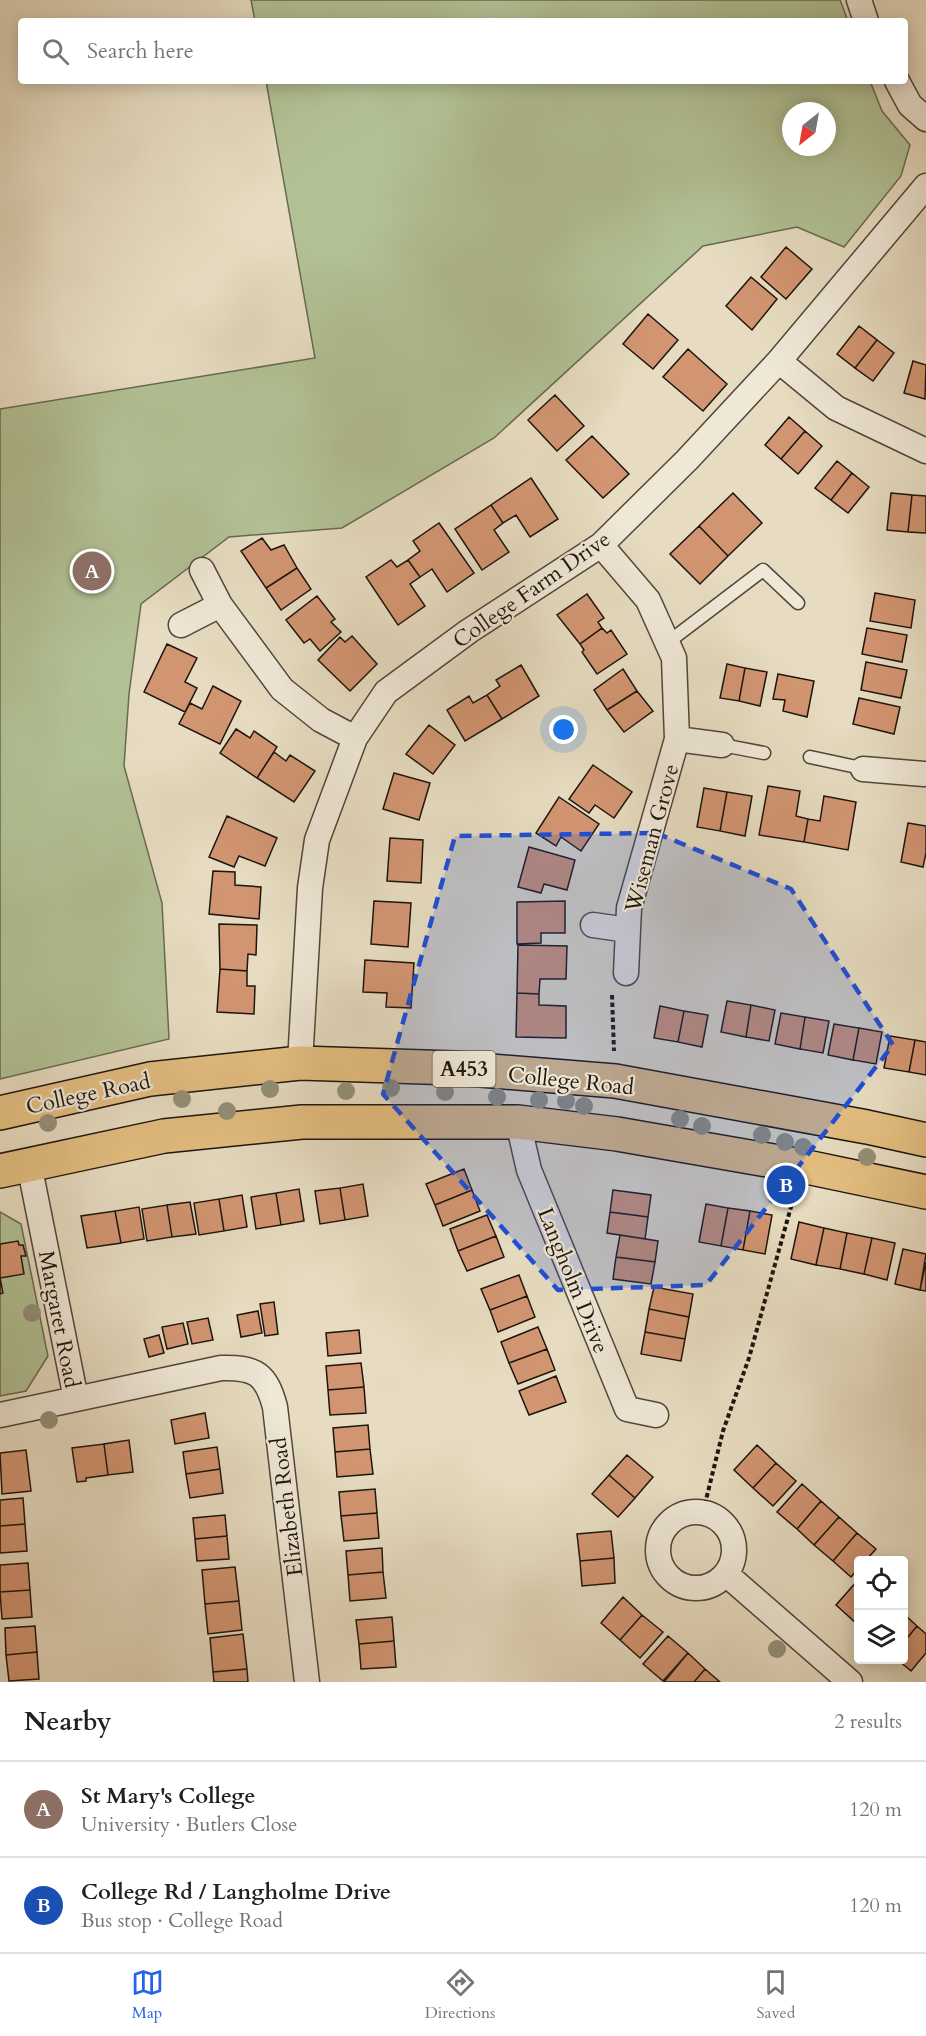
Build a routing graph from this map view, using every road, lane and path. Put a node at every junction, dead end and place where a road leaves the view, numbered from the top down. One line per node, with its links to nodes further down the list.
1 (859, 0): 2 (street)
2 (865, 18)
3 (899, 84): 4 (street)
4 (926, 119)
5 (926, 186): 6 (street, College Farm Drive)
6 (779, 361): 7 (street); 8 (street, College Farm Drive)
7 (926, 451)
8 (601, 545): 13 (street, Wiseman Grove); 14 (street, College Farm Drive)
9 (202, 570): 11 (street)
10 (798, 603): 13 (lane)
11 (220, 605): 12 (street); 14 (street)
12 (182, 625)
13 (667, 643): 15 (street, Wiseman Grove)
14 (355, 738): 24 (street, College Farm Drive)
15 (677, 739): 16 (street, Wiseman Grove); 22 (street, Wiseman Grove)
16 (722, 745): 17 (lane)
17 (764, 753)
18 (810, 757): 19 (lane)
19 (865, 769): 20 (street)
20 (925, 771)
21 (593, 925): 22 (street)
22 (628, 930): 23 (street, Wiseman Grove)
23 (626, 973): 25 (path)
24 (300, 1063): 25 (main road, College Road / A453); 26 (main road, College Road / A453)
25 (615, 1081): 28 (main road); 29 (main road, College Road / A453)
26 (0, 1113)
27 (518, 1122): 28 (main road, College Road); 31 (main road, College Road); 36 (street, Langholm Drive)
28 (617, 1134): 30 (main road, College Road)
29 (926, 1140)
30 (802, 1166): 32 (main road, College Road); 37 (path)
31 (14, 1167): 34 (street, Margaret Road)
32 (926, 1192)
33 (221, 1368): 34 (street, Margaret Road); 39 (street, Elizabeth Road)
34 (76, 1399): 35 (street)
35 (0, 1415)
36 (656, 1415)
37 (703, 1512): 38 (street); 38 (street)
38 (726, 1574): 40 (street)
39 (307, 1682)
40 (850, 1682)

